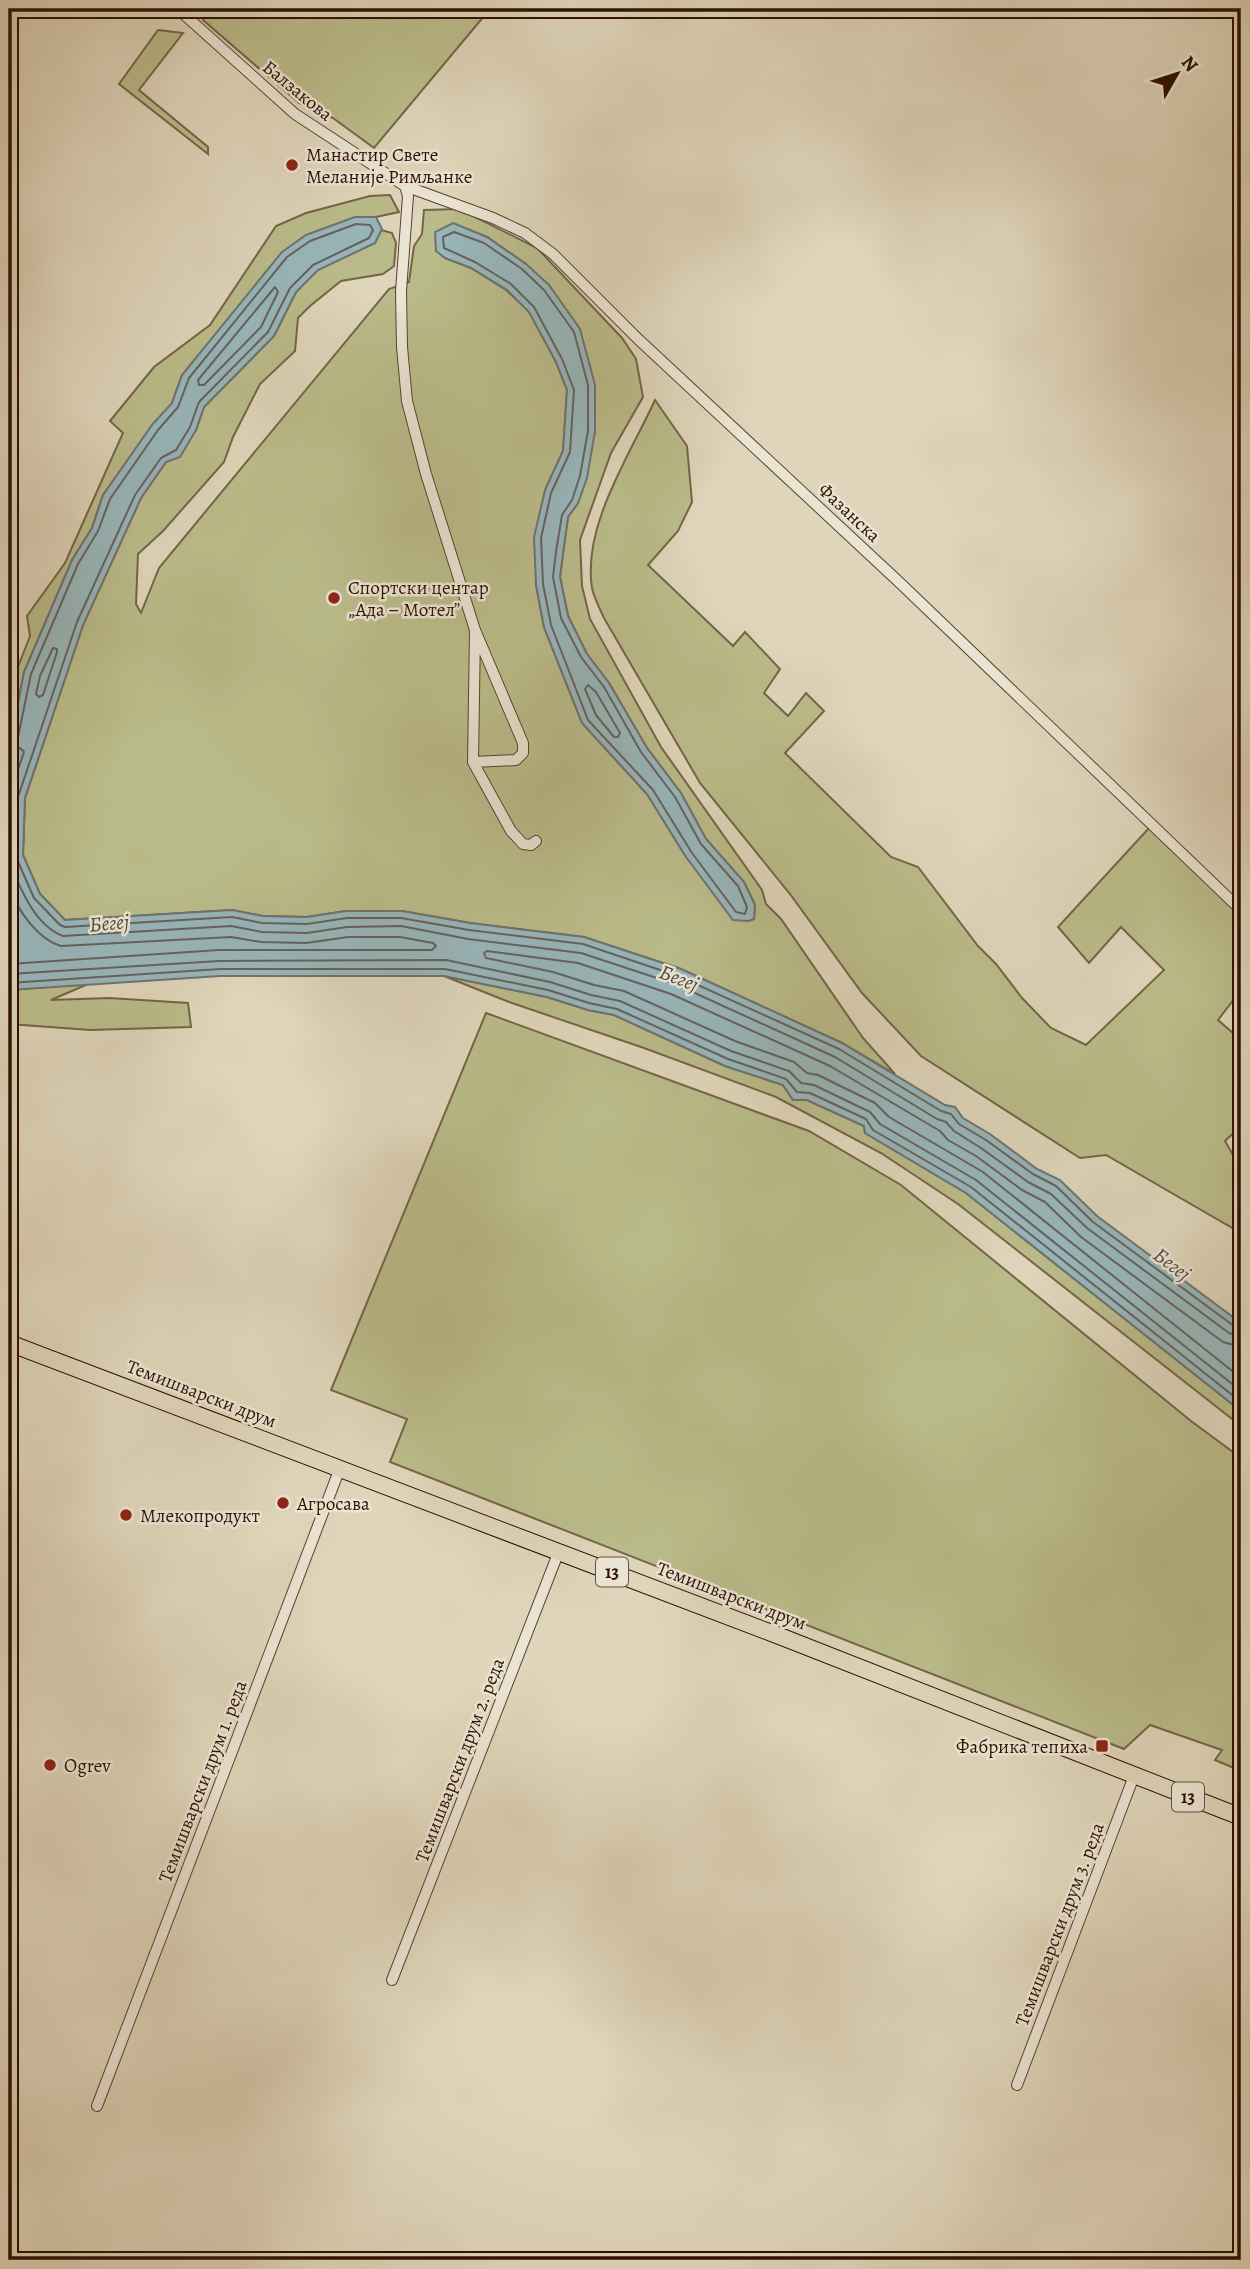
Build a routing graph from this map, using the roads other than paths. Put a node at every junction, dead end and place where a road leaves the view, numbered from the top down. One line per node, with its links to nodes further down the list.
1 (178, 9): 2 (street, Балзакова)
2 (405, 186): 3 (street); 6 (street, Фазанска)
3 (475, 630): 4 (street); 4 (street)
4 (473, 762): 5 (street)
5 (536, 841)
6 (1241, 910)
7 (9, 1343): 8 (main road, Темишварски друм / 13)
8 (340, 1468): 9 (main road, Темишварски друм / 13); 14 (street, Темишварски друм 1. реда)
9 (559, 1551): 10 (main road, Темишварски друм / 13); 12 (street, Темишварски друм 2. реда)
10 (1134, 1776): 11 (main road, Темишварски друм / 13); 13 (street, Темишварски друм 3. реда)
11 (1241, 1817)
12 (392, 1980)
13 (1017, 2085)
14 (97, 2106)

